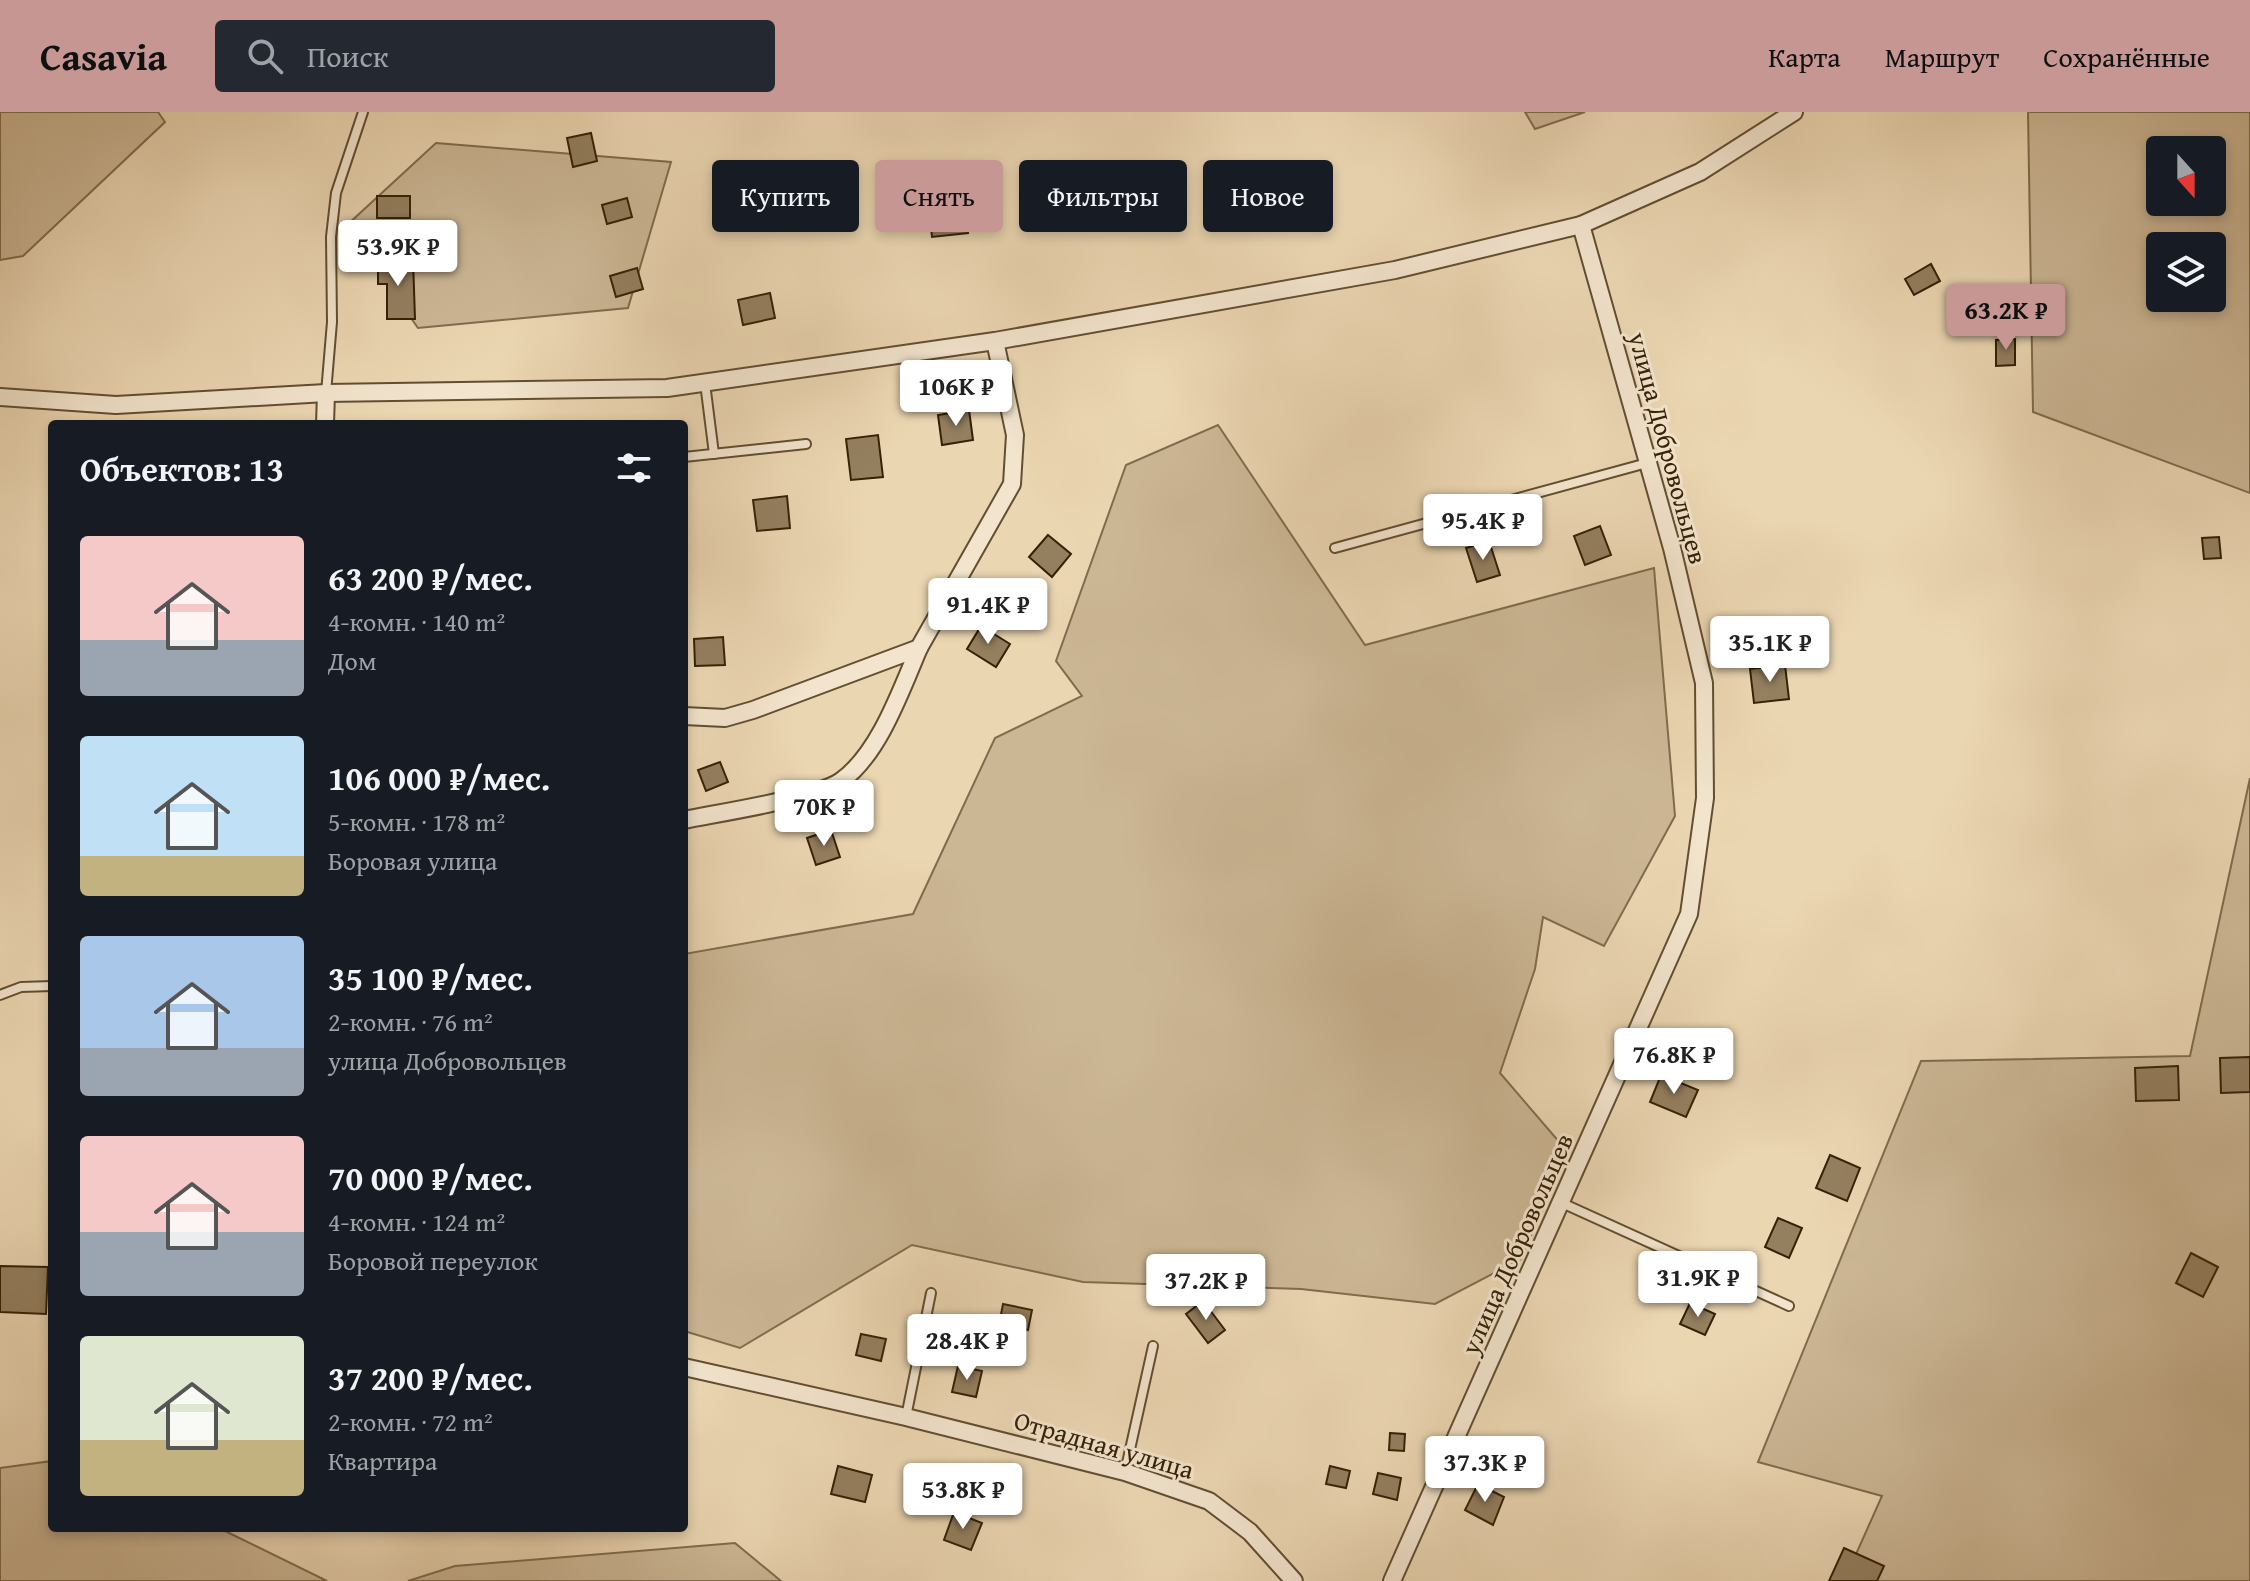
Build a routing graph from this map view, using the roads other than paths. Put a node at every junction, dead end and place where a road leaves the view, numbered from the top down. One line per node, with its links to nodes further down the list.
1 (363, 112): 6 (lane)
2 (1794, 112): 3 (street)
3 (1581, 225): 4 (street); 12 (street, улица Добровольцев)
4 (995, 341): 5 (street); 14 (street)
5 (705, 382): 6 (street); 10 (lane)
6 (326, 393): 7 (street); 8 (street)
7 (0, 397)
8 (325, 420)
9 (806, 444): 10 (lane)
10 (714, 454): 11 (lane)
11 (688, 457)
12 (1648, 463): 13 (lane); 19 (street, улица Добровольцев)
13 (1335, 548)
14 (919, 648): 15 (street); 16 (street)
15 (688, 716)
16 (688, 819)
17 (48, 986): 18 (lane)
18 (0, 995)
19 (1562, 1203): 21 (lane); 27 (street, улица Добровольцев)
20 (931, 1293): 24 (lane)
21 (1789, 1306)
22 (1153, 1346): 25 (lane)
23 (688, 1368): 24 (street, Отрадная улица)
24 (906, 1417): 25 (street, Отрадная улица)
25 (1125, 1472): 26 (street, Отрадная улица)
26 (1294, 1581)
27 (1392, 1581)

